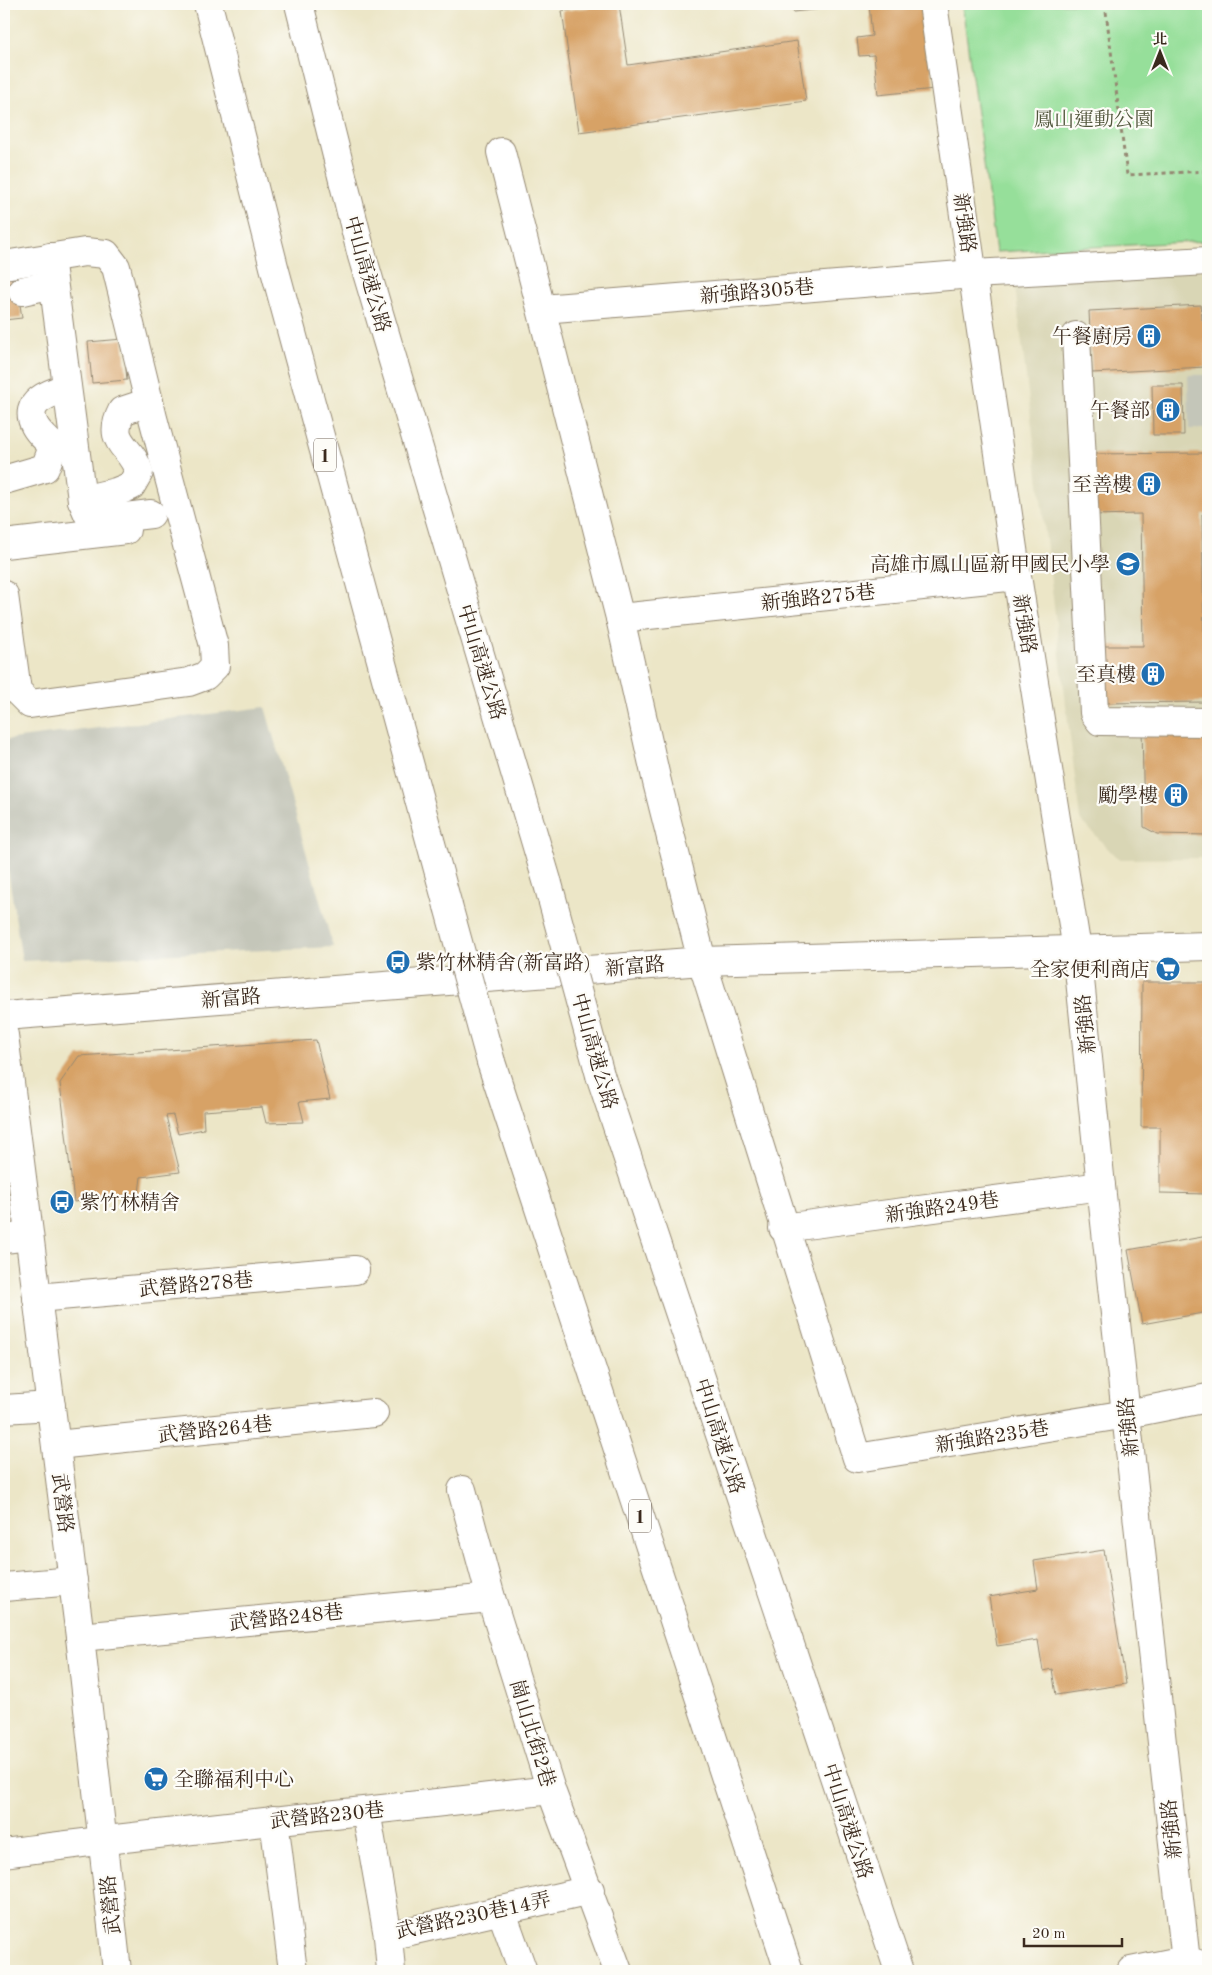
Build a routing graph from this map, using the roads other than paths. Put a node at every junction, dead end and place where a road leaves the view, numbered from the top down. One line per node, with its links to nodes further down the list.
1 (208, 4): 59 (main road, 1, bridge)
2 (299, 4): 60 (main road, 中山高速公路, bridge)
3 (933, 4): 8 (main road, 新強路)
4 (501, 152): 11 (main road)
5 (50, 258): 7 (main road); 9 (main road); 14 (main road)
6 (1208, 261): 8 (main road, 新強路305巷)
7 (4, 265)
8 (972, 274): 11 (main road, 新強路305巷); 20 (main road, 新強路)
9 (53, 284): 10 (main road); 13 (main road)
10 (22, 291)
11 (542, 309): 22 (main road)
12 (1076, 336): 23 (main road)
13 (67, 388): 15 (main road); 16 (main road)
14 (149, 402): 16 (main road); 18 (main road)
15 (4, 480)
16 (82, 500): 17 (main road)
17 (151, 514)
18 (182, 524): 19 (main road); 21 (main road)
19 (4, 544)
20 (1017, 576): 22 (main road, 新強路275巷); 25 (main road, 新強路)
21 (4, 595)
22 (620, 618): 26 (main road)
23 (1208, 722)
24 (1208, 946): 25 (main road, 新富路)
25 (1077, 950): 26 (main road, 新富路); 29 (main road, 新強路)
26 (702, 961): 27 (main road, 新富路); 30 (main road)
27 (4, 1016)
28 (4, 1035): 31 (main road, 武營路)
29 (1101, 1186): 30 (main road, 新強路249巷); 38 (main road, 新強路)
30 (783, 1228): 38 (main road, 新強路235巷)
31 (17, 1238): 33 (main road, 武營路)
32 (355, 1270): 33 (main road, 武營路278巷)
33 (37, 1298): 35 (main road, 武營路)
34 (1208, 1398): 38 (main road, 新強路235巷)
35 (51, 1406): 36 (main road); 39 (main road, 武營路)
36 (4, 1409)
37 (374, 1413): 39 (main road, 武營路264巷)
38 (1127, 1414): 53 (main road, 新強路)
39 (56, 1445): 41 (main road, 武營路)
40 (462, 1490): 43 (main road, 崗山北街2巷)
41 (73, 1581): 42 (main road); 44 (main road, 武營路)
42 (4, 1587)
43 (492, 1598): 44 (main road, 武營路248巷); 45 (main road, 崗山北街2巷)
44 (80, 1637): 48 (main road, 武營路)
45 (551, 1790): 46 (main road, 武營路230巷); 50 (main road, 崗山北街2巷)
46 (366, 1812): 47 (main road, 武營路230巷); 52 (main road, 武營路230巷14弄)
47 (274, 1820): 48 (main road, 武營路230巷); 55 (main road)
48 (103, 1840): 49 (main road, 武營路230巷); 54 (main road, 武營路)
49 (4, 1853)
50 (590, 1890): 51 (main road, 武營路230巷14弄); 58 (main road, 崗山北街2巷)
51 (501, 1910): 52 (main road, 武營路230巷14弄); 57 (main road)
52 (388, 1936): 56 (main road)
53 (1194, 1966): 61 (main road, 新強路)
54 (117, 1971)
55 (293, 1971)
56 (391, 1971)
57 (523, 1971)
58 (618, 1971)
59 (789, 1971)
60 (898, 1971)
61 (1132, 1971)

